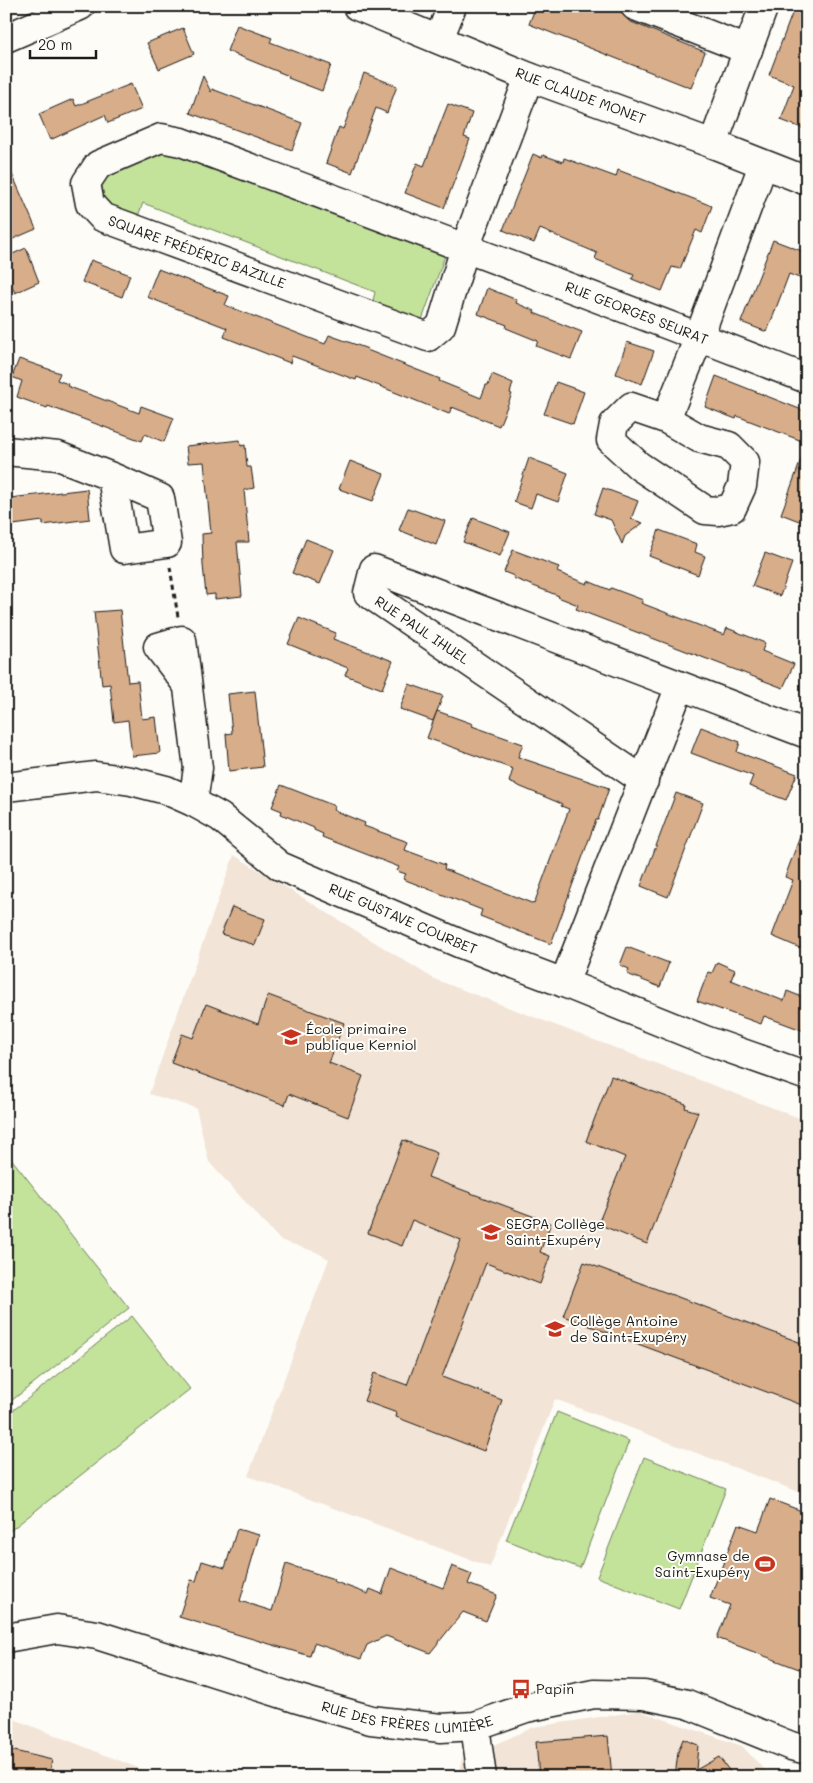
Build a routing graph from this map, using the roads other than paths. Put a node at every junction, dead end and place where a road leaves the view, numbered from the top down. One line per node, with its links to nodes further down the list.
1 (80, 6): 6 (street)
2 (357, 6): 7 (street, RUE CLAUDE MONET)
3 (452, 6): 7 (street)
4 (635, 6): 8 (street)
5 (764, 6): 8 (street)
6 (6, 38)
7 (439, 39): 9 (street, RUE CLAUDE MONET)
8 (748, 50): 10 (street)
9 (529, 77): 10 (street, RUE CLAUDE MONET); 13 (street)
10 (713, 144): 11 (street, RUE CLAUDE MONET)
11 (763, 165): 12 (street, RUE CLAUDE MONET); 14 (street)
12 (807, 181)
13 (465, 248): 13 (street, SQUARE FRÉDÉRIC BAZILLE); 14 (street, RUE GEORGES SEURAT)
14 (699, 337): 15 (street, RUE GEORGES SEURAT); 16 (street)
15 (807, 379)
16 (666, 419): 16 (street)
17 (6, 451): 18 (street)
18 (112, 477): 18 (street)
19 (182, 640): 24 (street)
20 (680, 686): 21 (street, RUE PAUL IHUEL); 22 (street); 22 (street, RUE PAUL IHUEL)
21 (807, 734)
22 (644, 781): 25 (street)
23 (6, 787): 24 (street, RUE GUSTAVE COURBET)
24 (193, 802): 25 (street, RUE GUSTAVE COURBET)
25 (564, 983): 26 (street, RUE GUSTAVE COURBET)
26 (807, 1076)
27 (6, 1638): 28 (street, RUE DES FRÈRES LUMIÈRE)
28 (475, 1726): 29 (street, RUE DES FRÈRES LUMIÈRE); 30 (street)
29 (807, 1750)
30 (482, 1777)

